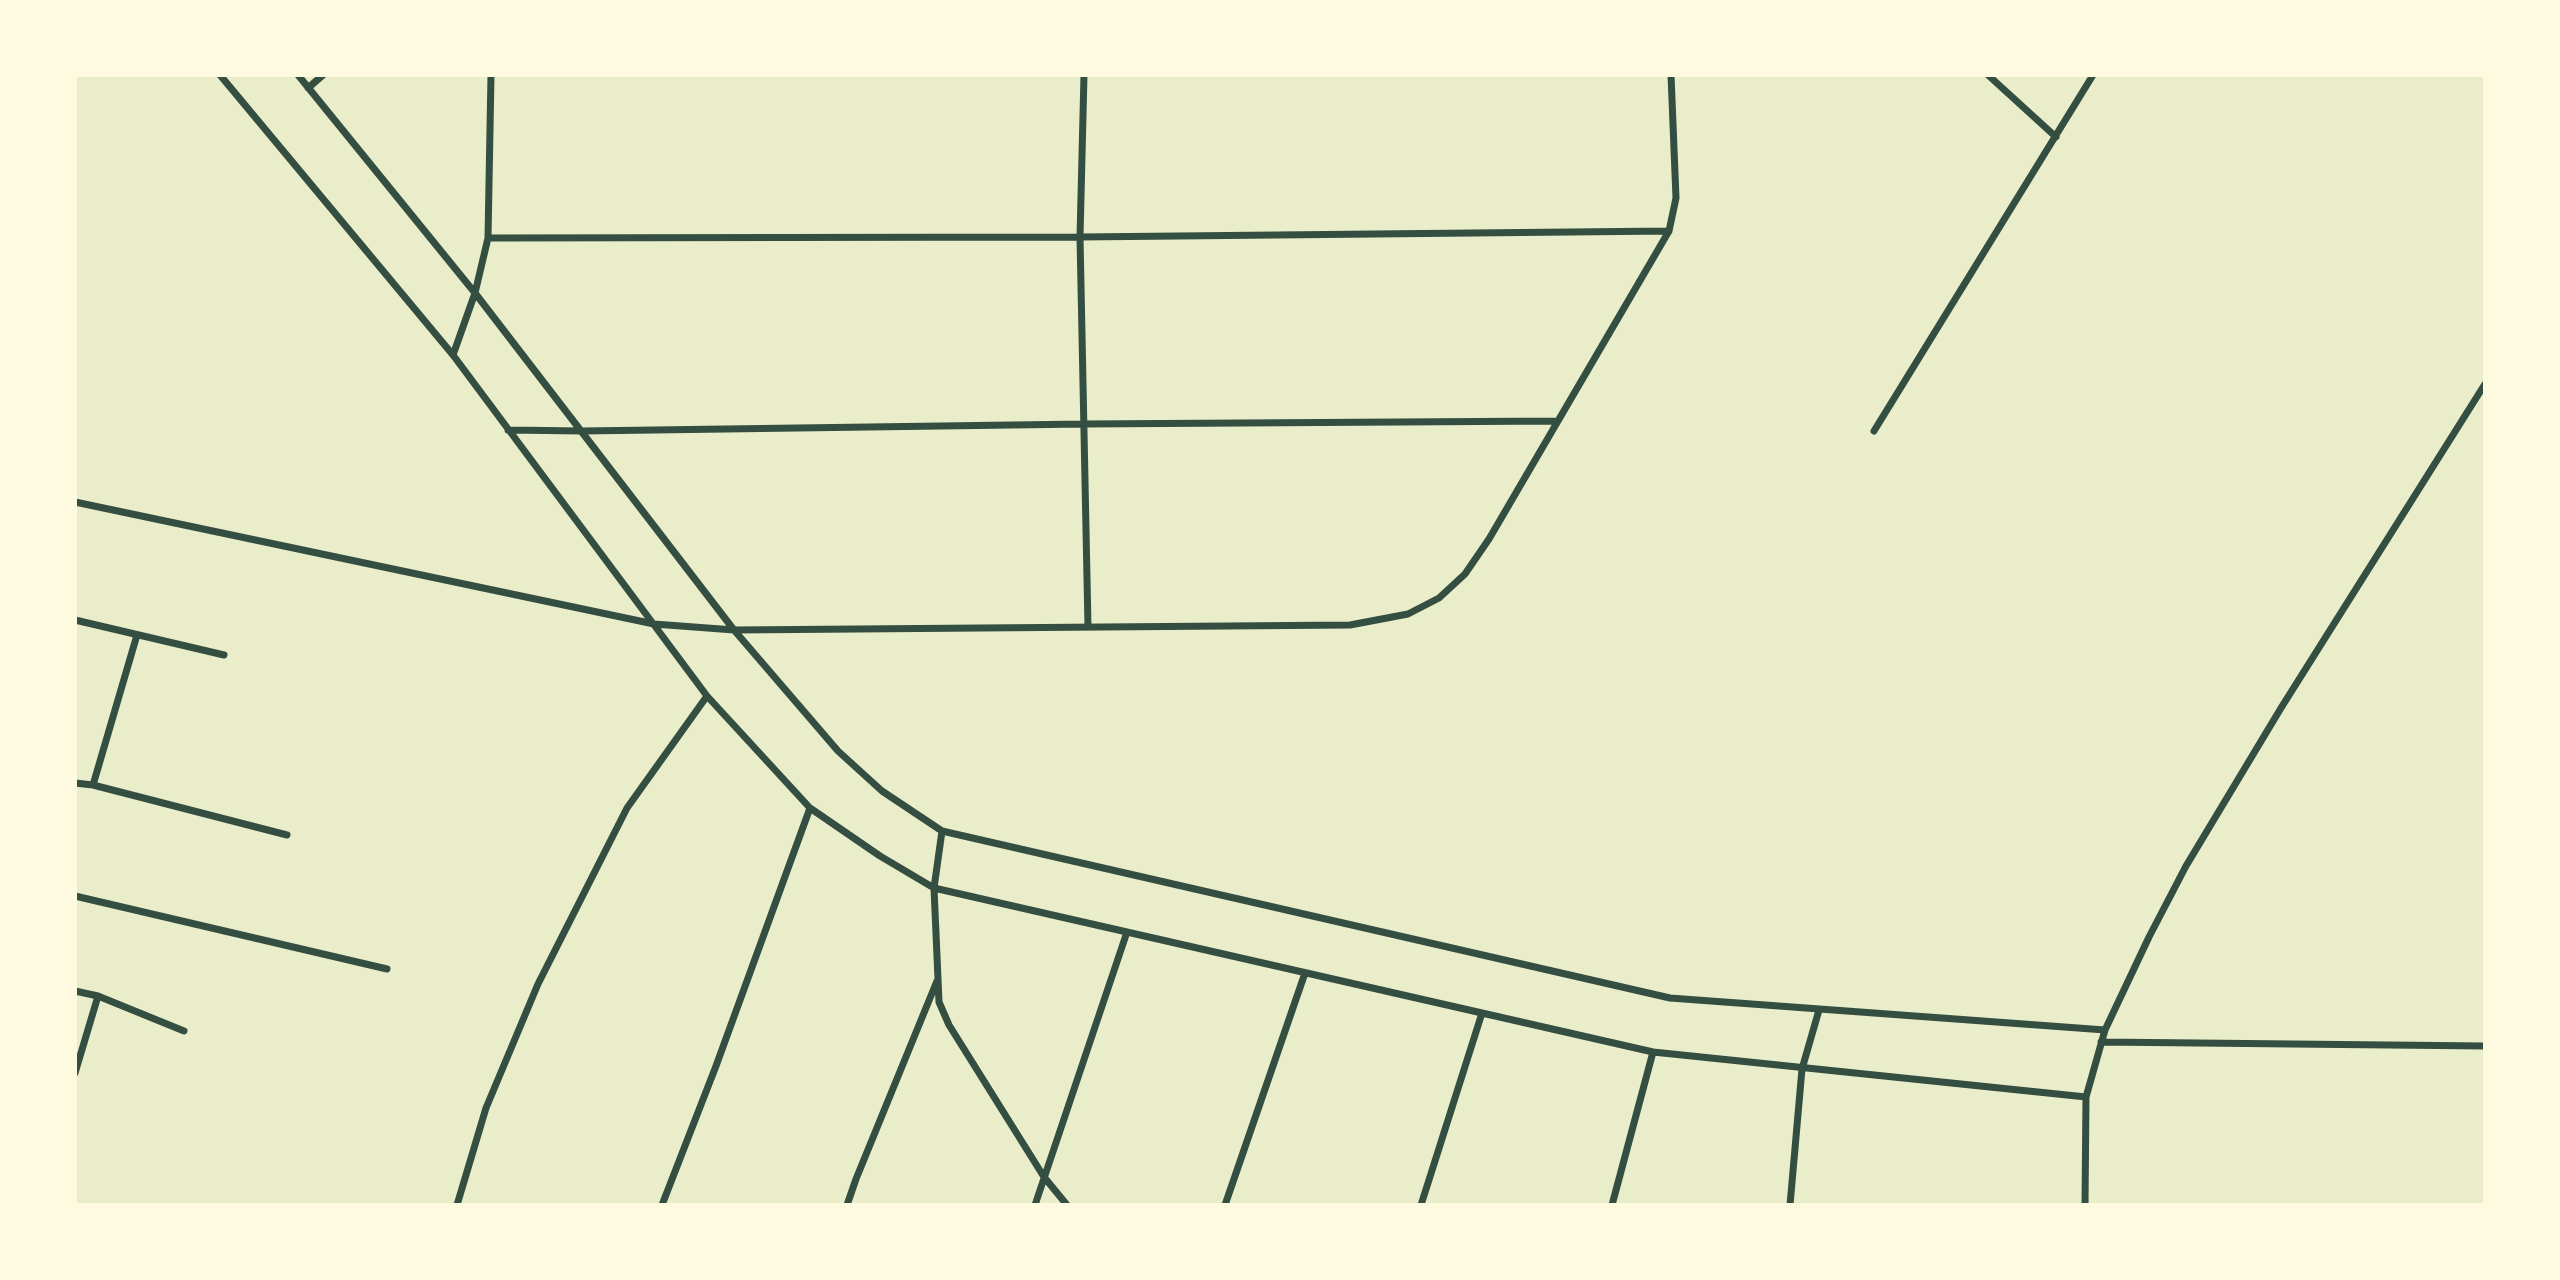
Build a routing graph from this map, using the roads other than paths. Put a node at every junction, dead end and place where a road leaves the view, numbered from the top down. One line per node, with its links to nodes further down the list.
1 (220, 75): 15 (street)
2 (298, 75): 9 (street)
3 (323, 75): 9 (street)
4 (491, 75): 13 (street)
5 (1084, 75): 12 (street)
6 (1671, 75): 11 (street)
7 (1988, 75): 10 (street)
8 (2093, 75): 10 (street)
9 (308, 88): 14 (street)
10 (2056, 137): 21 (street)
11 (1669, 231): 12 (street); 17 (street)
12 (1080, 237): 13 (street); 18 (street)
13 (488, 238): 14 (street)
14 (475, 293): 15 (street); 20 (street)
15 (453, 355): 19 (street)
16 (2485, 384): 45 (street)
17 (1557, 421): 18 (street); 25 (street)
18 (1084, 424): 20 (street); 25 (street)
19 (508, 430): 20 (street); 24 (street)
20 (582, 431): 26 (street)
21 (1874, 431)
22 (75, 502): 24 (street)
23 (75, 620): 27 (street)
24 (654, 624): 26 (street); 29 (street)
25 (1088, 627): 26 (street)
26 (734, 630): 33 (street)
27 (137, 635): 28 (street); 31 (street)
28 (224, 655)
29 (707, 696): 32 (street); 54 (street)
30 (75, 783): 31 (street)
31 (93, 785): 34 (street)
32 (810, 808): 35 (street); 55 (street)
33 (942, 831): 35 (street); 43 (street)
34 (287, 835)
35 (934, 888): 37 (street); 40 (street)
36 (75, 896): 38 (street)
37 (1126, 932): 39 (street); 53 (street)
38 (387, 969)
39 (1306, 973): 44 (street); 59 (street)
40 (937, 981): 53 (street); 56 (street)
41 (75, 991): 42 (street)
42 (98, 996): 46 (street); 51 (street)
43 (1819, 1010): 45 (street); 50 (street)
44 (1482, 1013): 49 (street); 60 (street)
45 (2105, 1030): 47 (street)
46 (184, 1031)
47 (2101, 1042): 48 (street); 52 (street)
48 (2485, 1046)
49 (1653, 1052): 50 (street); 61 (street)
50 (1802, 1069): 52 (street); 62 (street)
51 (75, 1073)
52 (2086, 1097): 63 (street)
53 (1044, 1177): 57 (street); 58 (street)
54 (457, 1205)
55 (662, 1205)
56 (848, 1205)
57 (1035, 1205)
58 (1068, 1205)
59 (1225, 1205)
60 (1421, 1205)
61 (1612, 1205)
62 (1790, 1205)
63 (2085, 1205)

